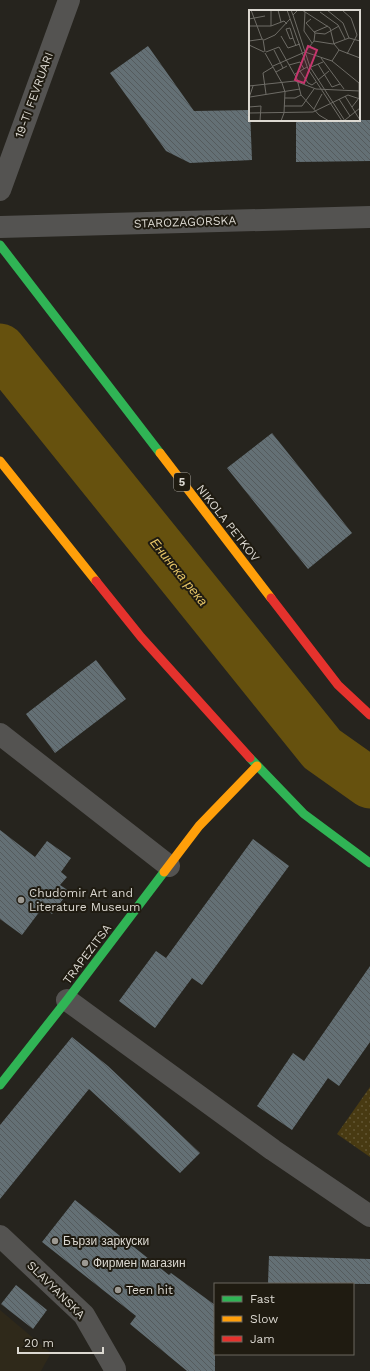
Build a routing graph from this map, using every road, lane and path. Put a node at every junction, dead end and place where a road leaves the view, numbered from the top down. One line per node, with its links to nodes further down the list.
1 (69, 0): 2 (street, 19-TI FEVRUARI)
2 (0, 190)
3 (370, 216): 4 (street, STAROZAGORSKA)
4 (0, 227)
5 (0, 245): 7 (main road, NIKOLA PETKOV / 5)
6 (0, 461): 9 (main road)
7 (370, 715)
8 (0, 734): 11 (street)
9 (257, 766): 10 (main road); 11 (main road, TRAPEZITSA)
10 (370, 863)
11 (169, 866): 12 (main road, TRAPEZITSA)
12 (67, 1000): 13 (main road, TRAPEZITSA); 14 (street)
13 (0, 1085)
14 (370, 1216)
15 (0, 1236): 16 (street, SLAVYANSKA)
16 (115, 1371)

